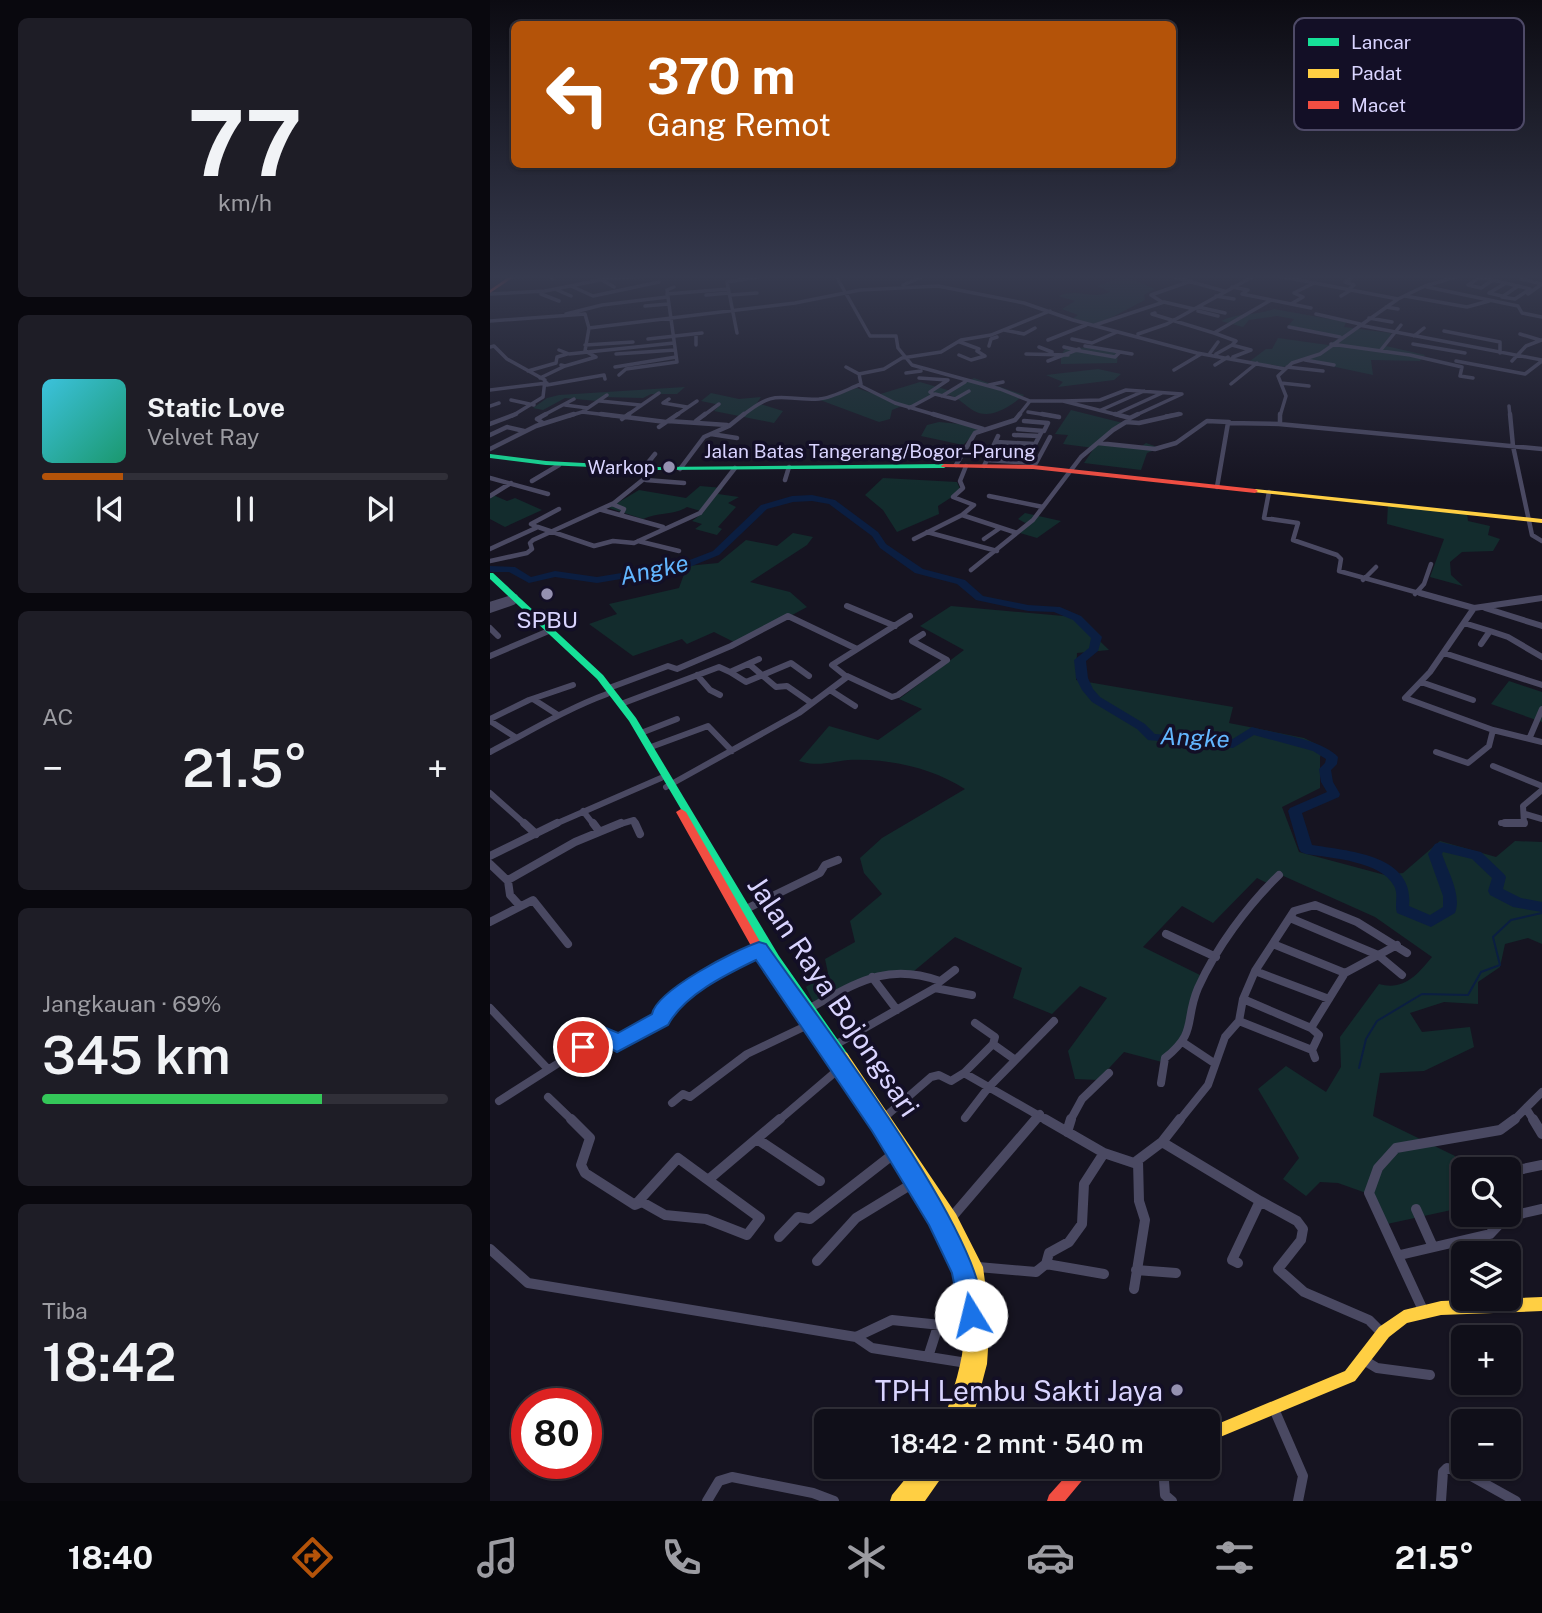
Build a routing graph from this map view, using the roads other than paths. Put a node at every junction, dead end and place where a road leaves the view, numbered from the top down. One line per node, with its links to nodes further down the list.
1 (494, 346): 60 (street)
2 (585, 346): 25 (street)
3 (640, 346): 25 (street)
4 (674, 346): 24 (street)
5 (895, 346): 43 (street)
6 (952, 346): 43 (street)
7 (970, 346): 40 (street)
8 (1065, 346): 29 (street)
9 (1085, 346): 28 (street); 29 (street)
10 (1177, 346): 31 (street)
11 (1215, 346): 32 (street)
12 (1230, 346): 39 (street)
13 (1237, 346): 44 (street)
14 (1329, 346): 46 (street)
15 (1345, 346): 26 (street)
16 (1383, 346): 26 (street)
17 (1425, 346): 33 (street)
18 (1468, 346): 22 (street)
19 (1500, 346): 34 (street)
20 (1526, 346): 41 (street)
21 (1039, 347): 27 (street)
22 (1478, 348): 33 (street); 34 (street)
23 (559, 350): 35 (street)
24 (675, 350): 36 (street); 42 (street)
25 (585, 351): 35 (street); 55 (street)
26 (1380, 351): 51 (street)
27 (1052, 352): 29 (street); 37 (street)
28 (1119, 352): 30 (street); 38 (street)
29 (1072, 353): 30 (street); 47 (street)
30 (1089, 353): 45 (street)
31 (1203, 353): 32 (street); 59 (street)
32 (1210, 353): 39 (street)
33 (1465, 353): 51 (street)
34 (1500, 353): 41 (street)
35 (567, 354): 49 (street)
36 (616, 354)
37 (1026, 354)
38 (1132, 354)
39 (1216, 354): 44 (street)
40 (959, 355)
41 (1517, 356): 48 (street); 52 (street)
42 (676, 357): 56 (street); 64 (street)
43 (902, 358): 61 (street); 65 (street)
44 (1230, 358): 50 (street); 53 (street)
45 (1084, 359)
46 (1301, 359): 54 (street); 58 (street)
47 (1048, 361)
48 (1512, 361)
49 (556, 363): 55 (street); 60 (street)
50 (1257, 363): 58 (street); 76 (street)
51 (1455, 363): 52 (street); 70 (street)
52 (1541, 363)
53 (1215, 365)
54 (1334, 365)
55 (565, 366): 66 (street)
56 (615, 367)
57 (846, 367): 65 (street)
58 (1286, 368): 62 (street); 74 (street)
59 (1174, 370)
60 (528, 371): 66 (street)
61 (923, 371): 63 (street); 78 (street)
62 (1322, 371)
63 (906, 373)
64 (619, 374)
65 (859, 374): 77 (street)
66 (540, 377): 75 (street)
67 (919, 378): 68 (street)
68 (934, 378): 73 (street); 85 (street)
69 (605, 379): 75 (street)
70 (1473, 379)
71 (965, 382): 87 (street)
72 (1003, 382): 78 (street)
73 (927, 383)
74 (1281, 383): 79 (street); 120 (street)
75 (547, 384): 80 (street); 98 (street)
76 (1231, 384)
77 (859, 385): 106 (street); 121 (street)
78 (987, 386): 93 (street)
79 (1309, 386)
80 (490, 390)
81 (1147, 390): 83 (street); 95 (street); 107 (street)
82 (969, 391): 87 (street)
83 (1165, 392): 110 (street); 110 (street)
84 (659, 393): 100 (street)
85 (935, 394): 87 (street); 106 (street)
86 (607, 395): 90 (street)
87 (942, 396)
88 (574, 399): 99 (street)
89 (511, 400): 98 (street)
90 (600, 400): 100 (street); 105 (street)
91 (669, 400): 103 (street)
92 (698, 401): 103 (street)
93 (1030, 401): 94 (street); 109 (street)
94 (1037, 401): 95 (street); 109 (street)
95 (1060, 401): 104 (street); 107 (street)
96 (499, 403): 101 (street)
97 (719, 404): 114 (street)
98 (534, 405): 118 (street)
99 (565, 405): 105 (street); 119 (street)
100 (640, 405): 113 (street)
101 (490, 406)
102 (1509, 406): 136 (street)
103 (687, 407): 116 (street)
104 (1052, 407)
105 (588, 408): 108 (street)
106 (909, 408): 123 (street)
107 (1101, 410): 110 (street)
108 (582, 412): 113 (street); 119 (street)
109 (1026, 412): 112 (street); 123 (street)
110 (1116, 414)
111 (1181, 414): 134 (street)
112 (1059, 417)
113 (622, 419): 116 (street)
114 (696, 421): 116 (street); 121 (street)
115 (1024, 421): 127 (street)
116 (667, 422): 122 (street)
117 (1229, 422): 120 (street); 134 (street); 161 (street)
118 (490, 424)
119 (544, 424): 125 (street)
120 (1279, 424): 136 (street)
121 (729, 426): 126 (street)
122 (659, 427)
123 (983, 429): 145 (street)
124 (1018, 429): 127 (street)
125 (525, 431): 128 (street); 137 (street)
126 (710, 434): 132 (street); 148 (street)
127 (1040, 434): 129 (street); 135 (street)
128 (490, 435)
129 (1014, 435)
130 (998, 436): 133 (street)
131 (1050, 437): 144 (street)
132 (737, 438)
133 (996, 442): 135 (street); 139 (street)
134 (1097, 443): 151 (street)
135 (1035, 444): 139 (street)
136 (1513, 446): 138 (street); 172 (street)
137 (490, 449)
138 (1542, 449)
139 (992, 451): 142 (street)
140 (655, 454): 149 (street)
141 (490, 456): 143 (main road, Jalan Batas Tangerang/Bogor–Parung)
142 (985, 463): 144 (main road, Jalan Batas Tangerang/Bogor–Parung); 145 (main road, Jalan Batas Tangerang/Bogor–Parung)
143 (559, 465): 149 (main road, Jalan Batas Tangerang/Bogor–Parung); 157 (street)
144 (1034, 465): 151 (main road, Jalan Batas Tangerang/Bogor–Parung)
145 (961, 466): 146 (main road, Jalan Batas Tangerang/Bogor–Parung); 171 (street)
146 (789, 467): 147 (main road, Jalan Batas Tangerang/Bogor–Parung); 155 (street)
147 (735, 468): 148 (main road, Jalan Batas Tangerang/Bogor–Parung); 175 (street)
148 (681, 469): 150 (main road, Jalan Batas Tangerang/Bogor–Parung); 158 (street)
149 (642, 470): 150 (main road, Jalan Batas Tangerang/Bogor–Parung)
150 (655, 470): 154 (street)
151 (1070, 471): 161 (main road, Jalan Batas Tangerang/Bogor–Parung); 167 (street)
152 (511, 476): 156 (street)
153 (490, 478): 156 (street)
154 (646, 480): 158 (street); 166 (street)
155 (785, 480)
156 (501, 481): 160 (street)
157 (532, 481)
158 (675, 483): 159 (street)
159 (684, 483)
160 (511, 484): 163 (street); 164 (street)
161 (1217, 487): 162 (main road, Jalan Batas Tangerang/Bogor–Parung)
162 (1269, 492): 172 (main road, Jalan Batas Tangerang/Bogor–Parung); 192 (street)
163 (548, 494)
164 (490, 496)
165 (989, 496): 167 (street)
166 (612, 504): 169 (street); 170 (street)
167 (1043, 507): 179 (street)
168 (559, 509): 174 (street)
169 (601, 510): 170 (street); 178 (street)
170 (621, 515): 175 (street)
171 (962, 515): 176 (street); 177 (street)
172 (1529, 520): 173 (main road, Jalan Batas Tangerang/Bogor–Parung); 183 (street)
173 (1542, 521)
174 (537, 527): 178 (street); 184 (street)
175 (663, 527): 182 (street)
176 (1000, 528): 179 (street); 181 (street)
177 (927, 531): 180 (street); 186 (street)
178 (552, 532): 182 (street); 187 (street)
179 (1017, 533): 186 (street)
180 (914, 539)
181 (984, 539)
182 (638, 541): 185 (street)
183 (1542, 541)
184 (490, 549)
185 (679, 551)
186 (997, 551): 190 (street)
187 (490, 561)
188 (1431, 564): 194 (street)
189 (1376, 567): 192 (street)
190 (971, 570)
191 (490, 575): 195 (main road, Jalan Raya Bojongsari)
192 (1363, 580): 194 (street)
193 (490, 582): 195 (main road, Jalan Raya Bojongsari)
194 (1415, 594): 200 (street)
195 (511, 598): 197 (street); 206 (main road, Jalan Raya Bojongsari)
196 (1542, 598): 199 (street)
197 (490, 606)
198 (847, 606): 203 (street)
199 (1483, 607): 200 (street); 204 (street)
200 (1474, 608): 202 (street)
201 (910, 616): 203 (street)
202 (1464, 623): 207 (street); 212 (street)
203 (895, 626): 211 (street)
204 (1542, 626)
205 (490, 628): 209 (street)
206 (548, 631): 213 (street); 226 (main road, Jalan Raya Bojongsari)
207 (1490, 631): 210 (street); 214 (street)
208 (923, 634): 221 (street)
209 (498, 636)
210 (1480, 645)
211 (857, 649): 221 (street); 226 (street)
212 (1444, 653): 222 (street); 224 (street)
213 (490, 656)
214 (1542, 657)
215 (759, 659): 216 (street)
216 (749, 664): 217 (street); 219 (street)
217 (730, 672): 218 (street); 219 (street)
218 (698, 675): 227 (street); 231 (street)
219 (762, 675): 220 (street); 230 (street)
220 (809, 676)
221 (846, 676): 225 (street)
222 (1421, 682): 229 (street); 237 (street)
223 (573, 685): 228 (street)
224 (1542, 685)
225 (830, 690): 230 (street); 232 (street)
226 (608, 691): 231 (main road, Jalan Raya Bojongsari); 234 (street); 247 (main road, Jalan Raya Bojongsari)
227 (720, 695)
228 (533, 699): 234 (street); 236 (street)
229 (1474, 701)
230 (810, 702): 243 (street)
231 (621, 704): 238 (main road, Jalan Raya Bojongsari)
232 (855, 706)
233 (1542, 709): 240 (street)
234 (558, 715): 239 (street)
235 (677, 719): 238 (street)
236 (490, 720): 239 (street)
237 (1493, 730): 240 (street); 245 (street)
238 (641, 733): 242 (main road, Jalan Raya Bojongsari)
239 (515, 737): 244 (street)
240 (1530, 737): 241 (street)
241 (1542, 742)
242 (651, 747): 243 (street); 247 (main road, Jalan Raya Bojongsari)
243 (732, 751): 247 (street)
244 (490, 752)
245 (1436, 752)
246 (1493, 766): 248 (street)
247 (667, 783): 250 (street); 263 (main road, Jalan Raya Bojongsari)
248 (1542, 788): 251 (street)
249 (490, 793): 255 (street)
250 (583, 811): 254 (street); 255 (street)
251 (1525, 814): 252 (street); 253 (street)
252 (1542, 819)
253 (1501, 822)
254 (598, 831): 256 (street); 261 (street)
255 (536, 834): 257 (street)
256 (640, 834)
257 (490, 856)
258 (838, 860): 263 (street)
259 (490, 864): 261 (street)
260 (1279, 875): 273 (street)
261 (508, 880): 262 (street)
262 (520, 906): 265 (street); 267 (street)
263 (743, 911): 270 (main road, Jalan Raya Bojongsari); 284 (main road, Jalan Raya Bojongsari)
264 (1290, 918): 268 (street); 269 (street); 272 (street)
265 (490, 922)
266 (1166, 934): 273 (street)
267 (568, 944)
268 (1273, 944): 275 (street); 276 (street)
269 (1397, 945): 271 (street); 272 (street)
270 (759, 950): 289 (main road, Jalan Raya Bojongsari); 297 (street)
271 (1407, 953)
272 (1378, 955): 276 (street); 277 (street)
273 (1216, 957): 292 (street)
274 (955, 970): 279 (street)
275 (1255, 971): 281 (street); 282 (street)
276 (1345, 972): 282 (street)
277 (1402, 975)
278 (872, 976): 279 (street); 284 (street); 285 (street)
279 (937, 984): 280 (street); 285 (street)
280 (972, 996)
281 (1243, 999): 286 (street); 290 (street)
282 (1329, 999): 290 (street)
283 (490, 1008): 297 (street)
284 (810, 1008): 293 (main road, Jalan Raya Bojongsari)
285 (897, 1010): 293 (street)
286 (1239, 1020): 290 (street); 295 (street)
287 (1054, 1021): 294 (street)
288 (975, 1023): 291 (street)
289 (810, 1024): 293 (main road, Jalan Raya Bojongsari); 305 (street)
290 (1311, 1028)
291 (993, 1044): 294 (street); 298 (street)
292 (1184, 1044): 295 (street); 300 (street)
293 (831, 1047): 296 (main road, Jalan Raya Bojongsari)
294 (1014, 1059): 301 (street)
295 (1214, 1063): 313 (street)
296 (844, 1066): 308 (main road, Jalan Raya Bojongsari); 312 (street); 314 (main road, Jalan Raya Bojongsari)
297 (547, 1068): 304 (street)
298 (964, 1073): 301 (street); 308 (street)
299 (1109, 1073): 310 (street)
300 (1161, 1083)
301 (988, 1088): 307 (street); 309 (street)
302 (1542, 1092): 306 (street)
303 (548, 1097): 323 (street)
304 (499, 1101)
305 (672, 1103)
306 (1526, 1108): 311 (street); 330 (street)
307 (1040, 1114): 310 (street); 326 (street)
308 (886, 1116): 326 (main road, Jalan Raya Bojongsari)
309 (965, 1118)
310 (1067, 1132): 315 (street)
311 (1542, 1134)
312 (757, 1139): 319 (street); 320 (street)
313 (1162, 1142): 316 (street); 322 (street)
314 (897, 1151): 321 (main road, Jalan Raya Bojongsari); 327 (street)
315 (1104, 1153): 316 (street); 332 (street)
316 (1138, 1161): 335 (street)
317 (1542, 1165): 318 (street)
318 (1521, 1169)
319 (708, 1180): 323 (street); 323 (street)
320 (820, 1181)
321 (916, 1181): 331 (street); 342 (main road, Jalan Raya Bojongsari)
322 (1261, 1201): 333 (street); 343 (street)
323 (635, 1205)
324 (1416, 1209): 328 (street)
325 (1542, 1209): 328 (street)
326 (951, 1218): 334 (main road, Jalan Raya Bojongsari)
327 (779, 1237)
328 (1433, 1247): 330 (street)
329 (490, 1250): 344 (street)
330 (1399, 1255): 340 (street)
331 (817, 1262)
332 (1046, 1264): 334 (street); 337 (street)
333 (1238, 1264)
334 (976, 1267): 350 (main road, Jalan Raya Bojongsari)
335 (1136, 1270): 336 (street); 338 (street)
336 (1176, 1273)
337 (1104, 1274)
338 (1133, 1289)
339 (1542, 1304): 340 (main road)
340 (1423, 1310): 343 (main road)
341 (938, 1326): 342 (street); 344 (street); 345 (street)
342 (971, 1328): 347 (main road, Jalan Raya Bojongsari)
343 (1382, 1334): 346 (main road)
344 (856, 1337): 345 (street)
345 (928, 1357): 347 (street)
346 (1367, 1362): 348 (street); 351 (main road)
347 (968, 1363): 349 (main road, Jalan Raya Bojongsari)
348 (1430, 1375)
349 (955, 1409)
350 (968, 1409)
351 (1274, 1409): 352 (main road); 363 (street)
352 (1220, 1429)
353 (916, 1479): 359 (main road)
354 (931, 1479): 360 (main road)
355 (1071, 1479): 361 (main road)
356 (1164, 1479): 362 (street)
357 (707, 1501): 358 (street)
358 (834, 1501)
359 (898, 1501)
360 (915, 1501)
361 (1055, 1501)
362 (1172, 1501)
363 (1298, 1501)
364 (1441, 1501): 365 (street)
365 (1516, 1501)

